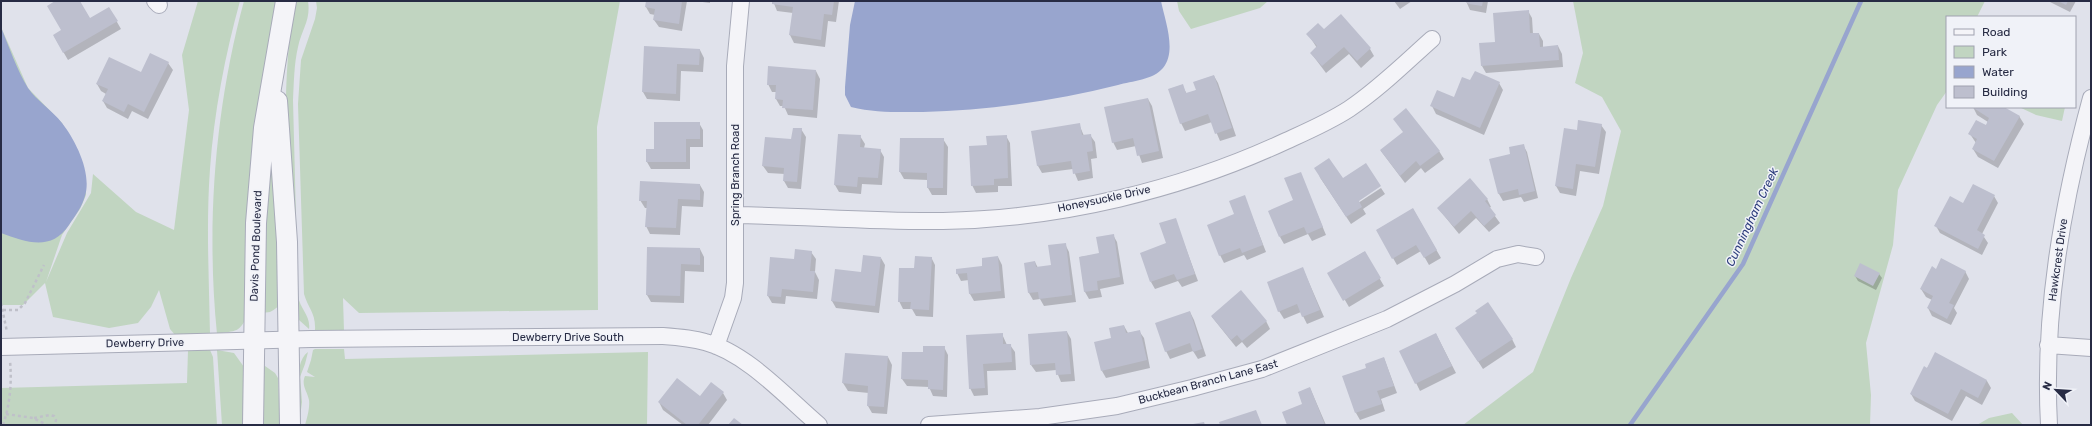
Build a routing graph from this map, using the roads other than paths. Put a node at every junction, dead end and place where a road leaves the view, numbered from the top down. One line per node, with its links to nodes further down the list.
1 (286, 1): 4 (street, Davis Pond Boulevard)
2 (741, 1): 6 (street, Spring Branch Road)
3 (1432, 39): 6 (street, Honeysuckle Drive)
4 (275, 69): 8 (street, Davis Pond Boulevard); 9 (street, Davis Pond Boulevard)
5 (2091, 98): 10 (street, Hawkcrest Drive)
6 (735, 215): 11 (street, Spring Branch Road)
7 (1536, 257): 17 (street, Buckbean Branch Lane East)
8 (289, 339): 9 (street, Dewberry Drive); 11 (street, Dewberry Drive South); 15 (street, Davis Pond Boulevard)
9 (253, 341): 12 (street, Dewberry Drive); 14 (street, Davis Pond Boulevard)
10 (2048, 345): 13 (street); 18 (street, Hawkcrest Drive)
11 (716, 346): 16 (street, Dewberry Drive South)
12 (5, 347)
13 (2091, 348)
14 (253, 425)
15 (290, 425)
16 (819, 425)
17 (929, 425)
18 (2049, 425)

